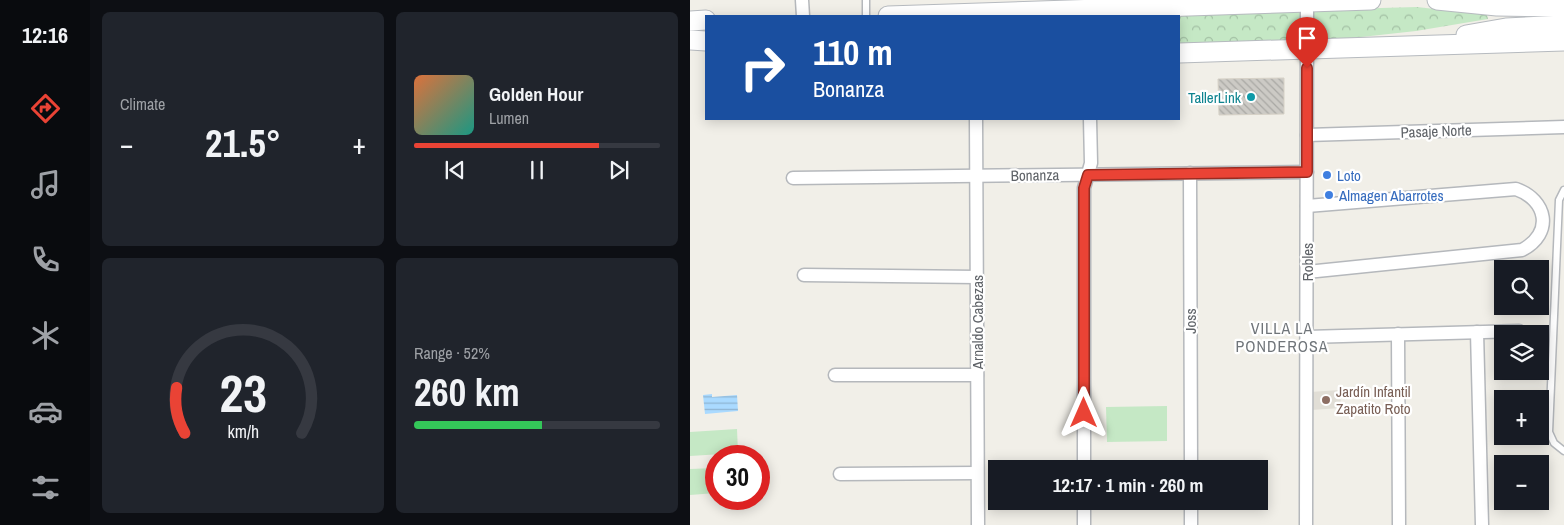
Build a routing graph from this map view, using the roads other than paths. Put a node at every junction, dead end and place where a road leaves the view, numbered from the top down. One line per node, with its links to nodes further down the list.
1 (802, 0): 9 (street)
2 (866, 0): 10 (lane)
3 (1371, 0): 5 (main road)
4 (1436, 0): 8 (main road)
5 (1307, 1): 6 (main road); 19 (street, Robles)
6 (1121, 3): 7 (main road)
7 (1067, 4): 11 (main road)
8 (1564, 7)
9 (803, 15)
10 (866, 15)
11 (903, 15)
12 (690, 20): 13 (main road)
13 (705, 20)
14 (1564, 25): 18 (main road)
15 (690, 40): 16 (main road)
16 (705, 41)
17 (1564, 41): 18 (main road)
18 (1426, 45): 19 (main road)
19 (1308, 48): 20 (main road); 24 (street, Robles)
20 (1180, 53)
21 (976, 120): 28 (street, Arnaldo Cabezas)
22 (1090, 120): 27 (street)
23 (1564, 127): 24 (street, Pasaje Norte)
24 (1307, 135): 25 (street, Robles)
25 (1307, 172): 26 (street, Bonanza); 31 (street, Robles)
26 (1190, 174): 27 (street, Bonanza); 43 (street, Joss)
27 (1088, 175): 28 (street, Bonanza); 42 (street)
28 (977, 176): 29 (street, Bonanza); 34 (street, Arnaldo Cabezas)
29 (794, 178)
30 (1564, 190): 41 (lane)
31 (1307, 206): 32 (street, Robles); 32 (street)
32 (1307, 272): 38 (street, Robles)
33 (804, 275): 34 (street)
34 (977, 276): 40 (street, Arnaldo Cabezas)
35 (1476, 332): 36 (street); 37 (street); 53 (street)
36 (1494, 332)
37 (1398, 334): 38 (street); 52 (street)
38 (1307, 337): 51 (street, Robles)
39 (835, 375): 40 (street)
40 (977, 375): 44 (street, Arnaldo Cabezas)
41 (1564, 451)
42 (1084, 460)
43 (1191, 460)
44 (978, 473): 45 (street); 48 (street, Arnaldo Cabezas)
45 (840, 474)
46 (1084, 510): 49 (street)
47 (1191, 510): 50 (street)
48 (978, 525)
49 (1084, 525)
50 (1191, 525)
51 (1306, 525)
52 (1399, 525)
53 (1482, 525)

